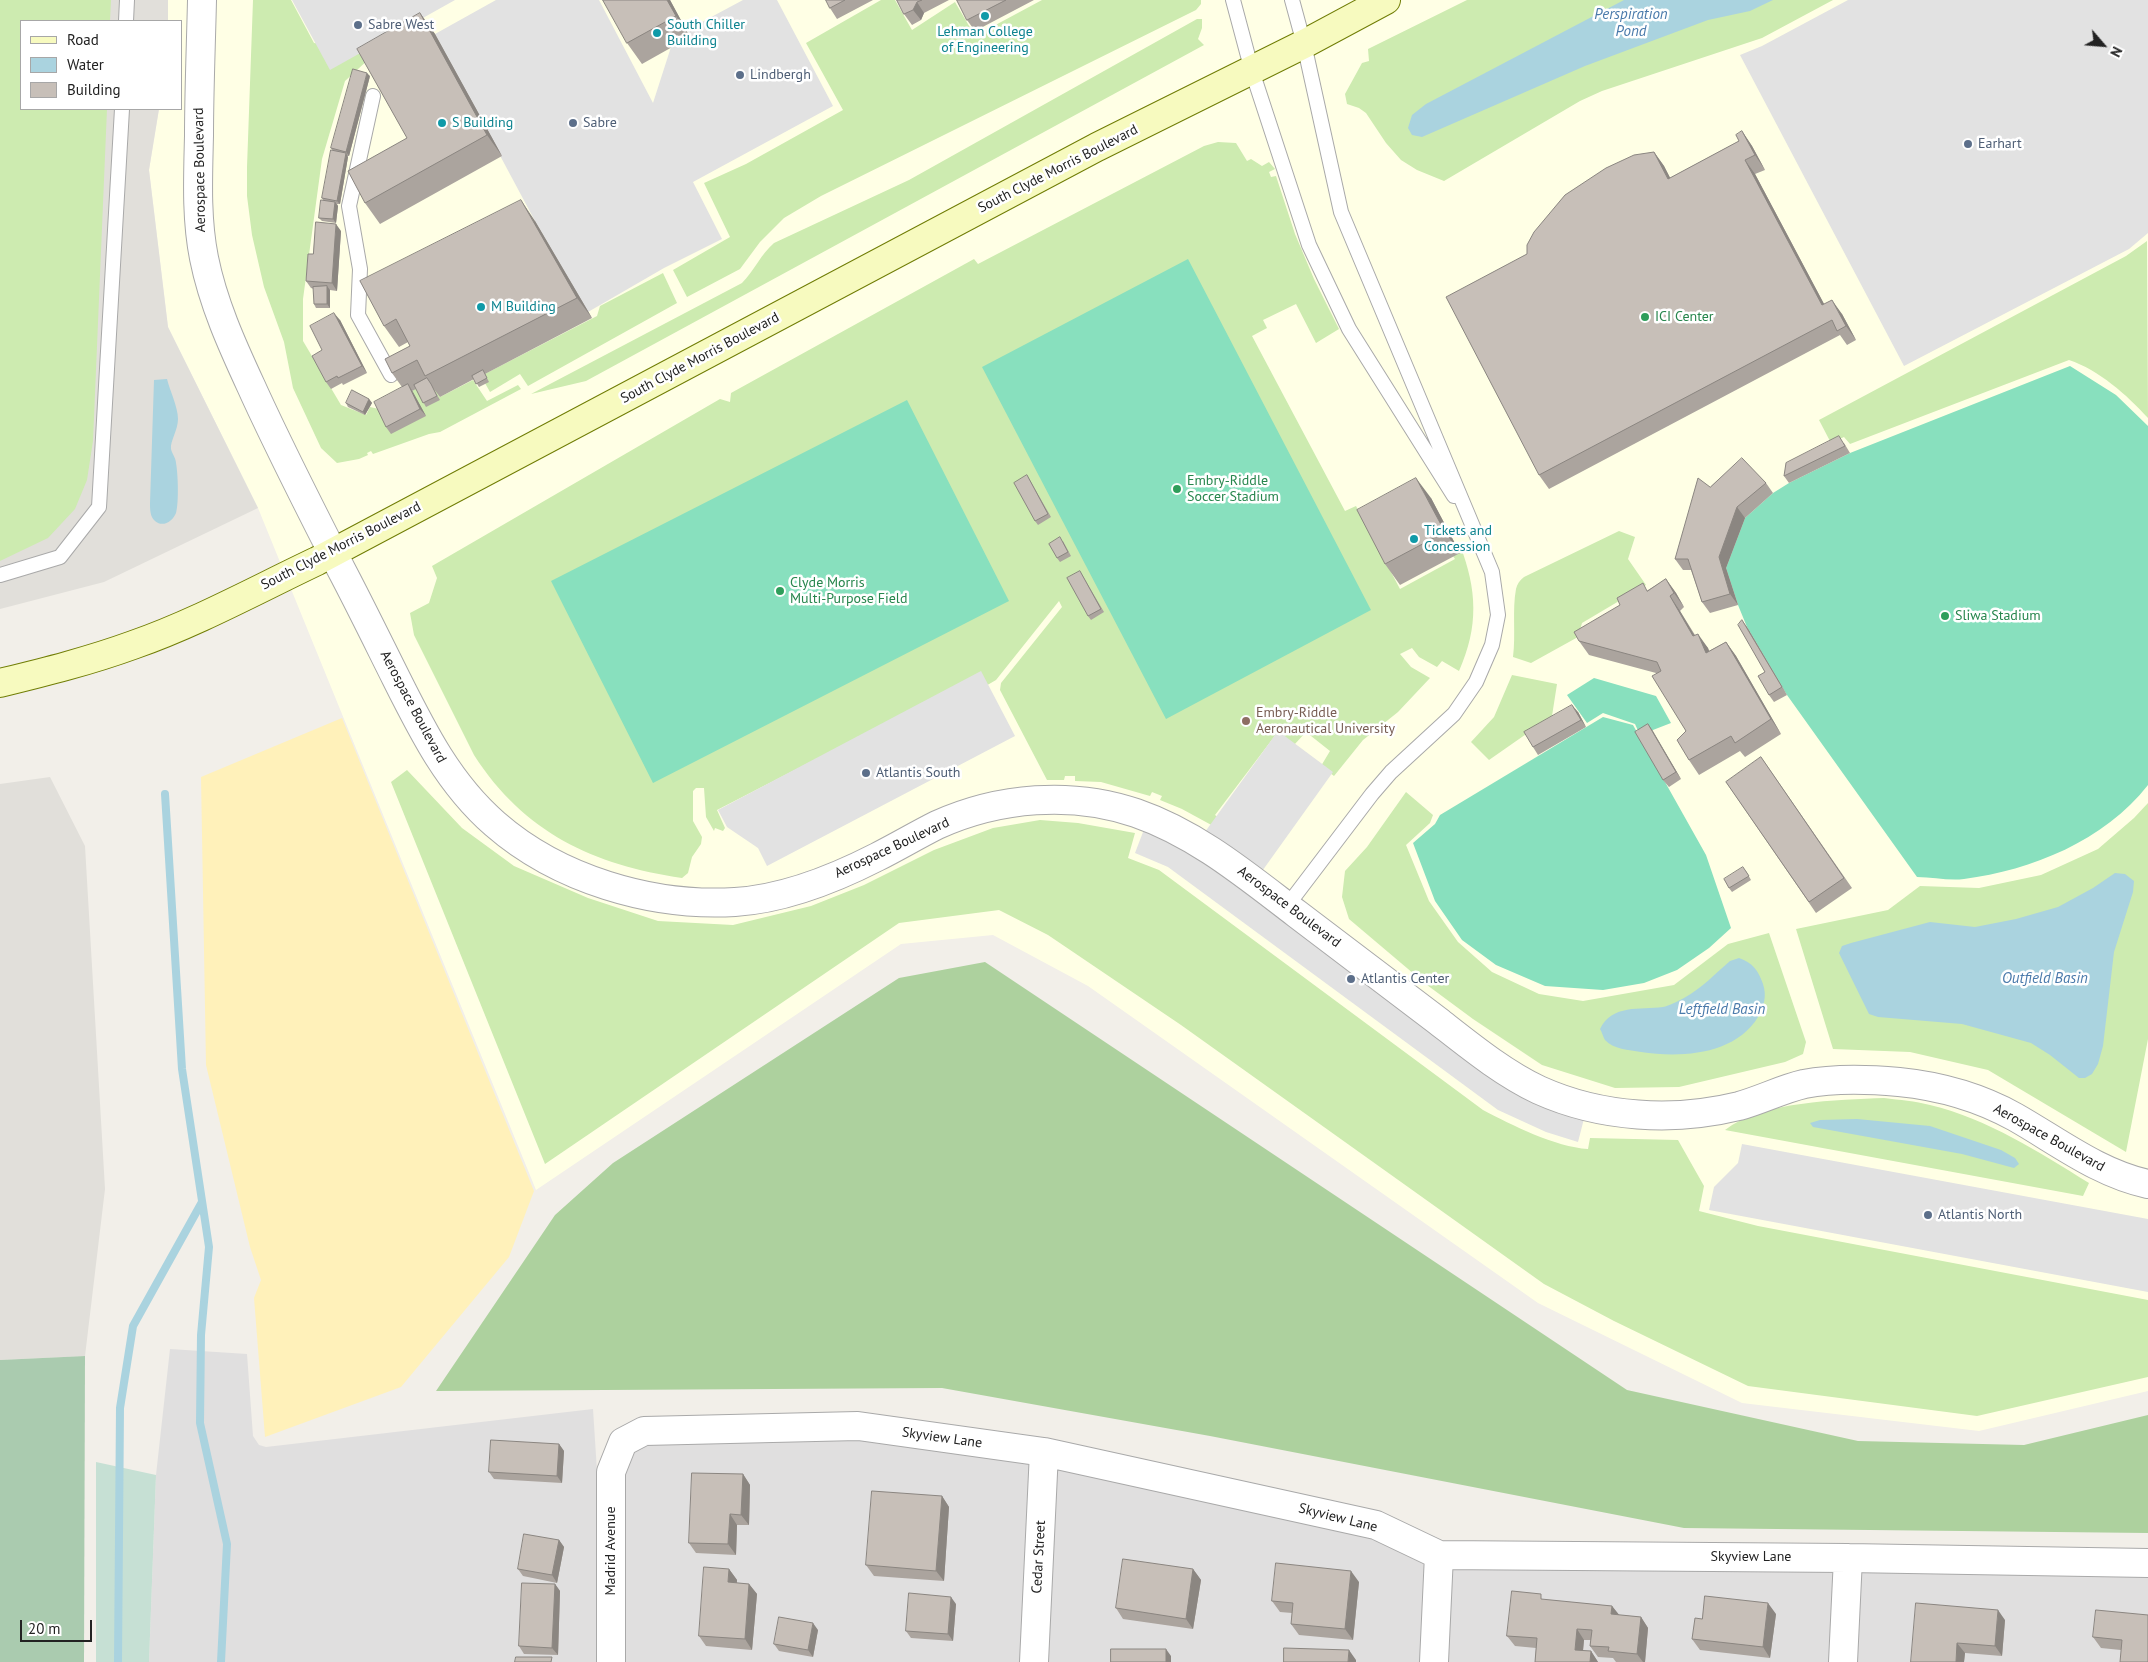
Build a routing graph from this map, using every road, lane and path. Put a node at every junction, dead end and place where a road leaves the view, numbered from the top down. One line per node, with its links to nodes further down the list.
1 (126, 0): 6 (lane)
2 (202, 0): 13 (street, Aerospace Boulevard)
3 (1233, 0): 8 (lane)
4 (1292, 0): 7 (lane)
5 (1386, 0): 7 (main road, South Clyde Morris Boulevard)
6 (126, 20)
7 (1304, 44): 8 (main road, South Clyde Morris Boulevard); 12 (lane)
8 (1252, 71): 12 (lane); 13 (main road, South Clyde Morris Boulevard)
9 (373, 96): 11 (lane)
10 (122, 110): 14 (lane)
11 (391, 375)
12 (1474, 527): 16 (lane)
13 (333, 552): 15 (main road, South Clyde Morris Boulevard); 16 (street, Aerospace Boulevard)
14 (0, 575)
15 (0, 683)
16 (1287, 906): 17 (street, Aerospace Boulevard)
17 (2148, 1184)
18 (623, 1442): 19 (street, Skyview Lane); 23 (street, Madrid Avenue)
19 (1044, 1452): 20 (street, Skyview Lane); 24 (street, Cedar Street)
20 (1439, 1556): 21 (street, Skyview Lane); 25 (street)
21 (1848, 1558): 22 (street, Skyview Lane); 26 (street)
22 (2148, 1563)
23 (611, 1662)
24 (1034, 1662)
25 (1434, 1662)
26 (1844, 1662)

